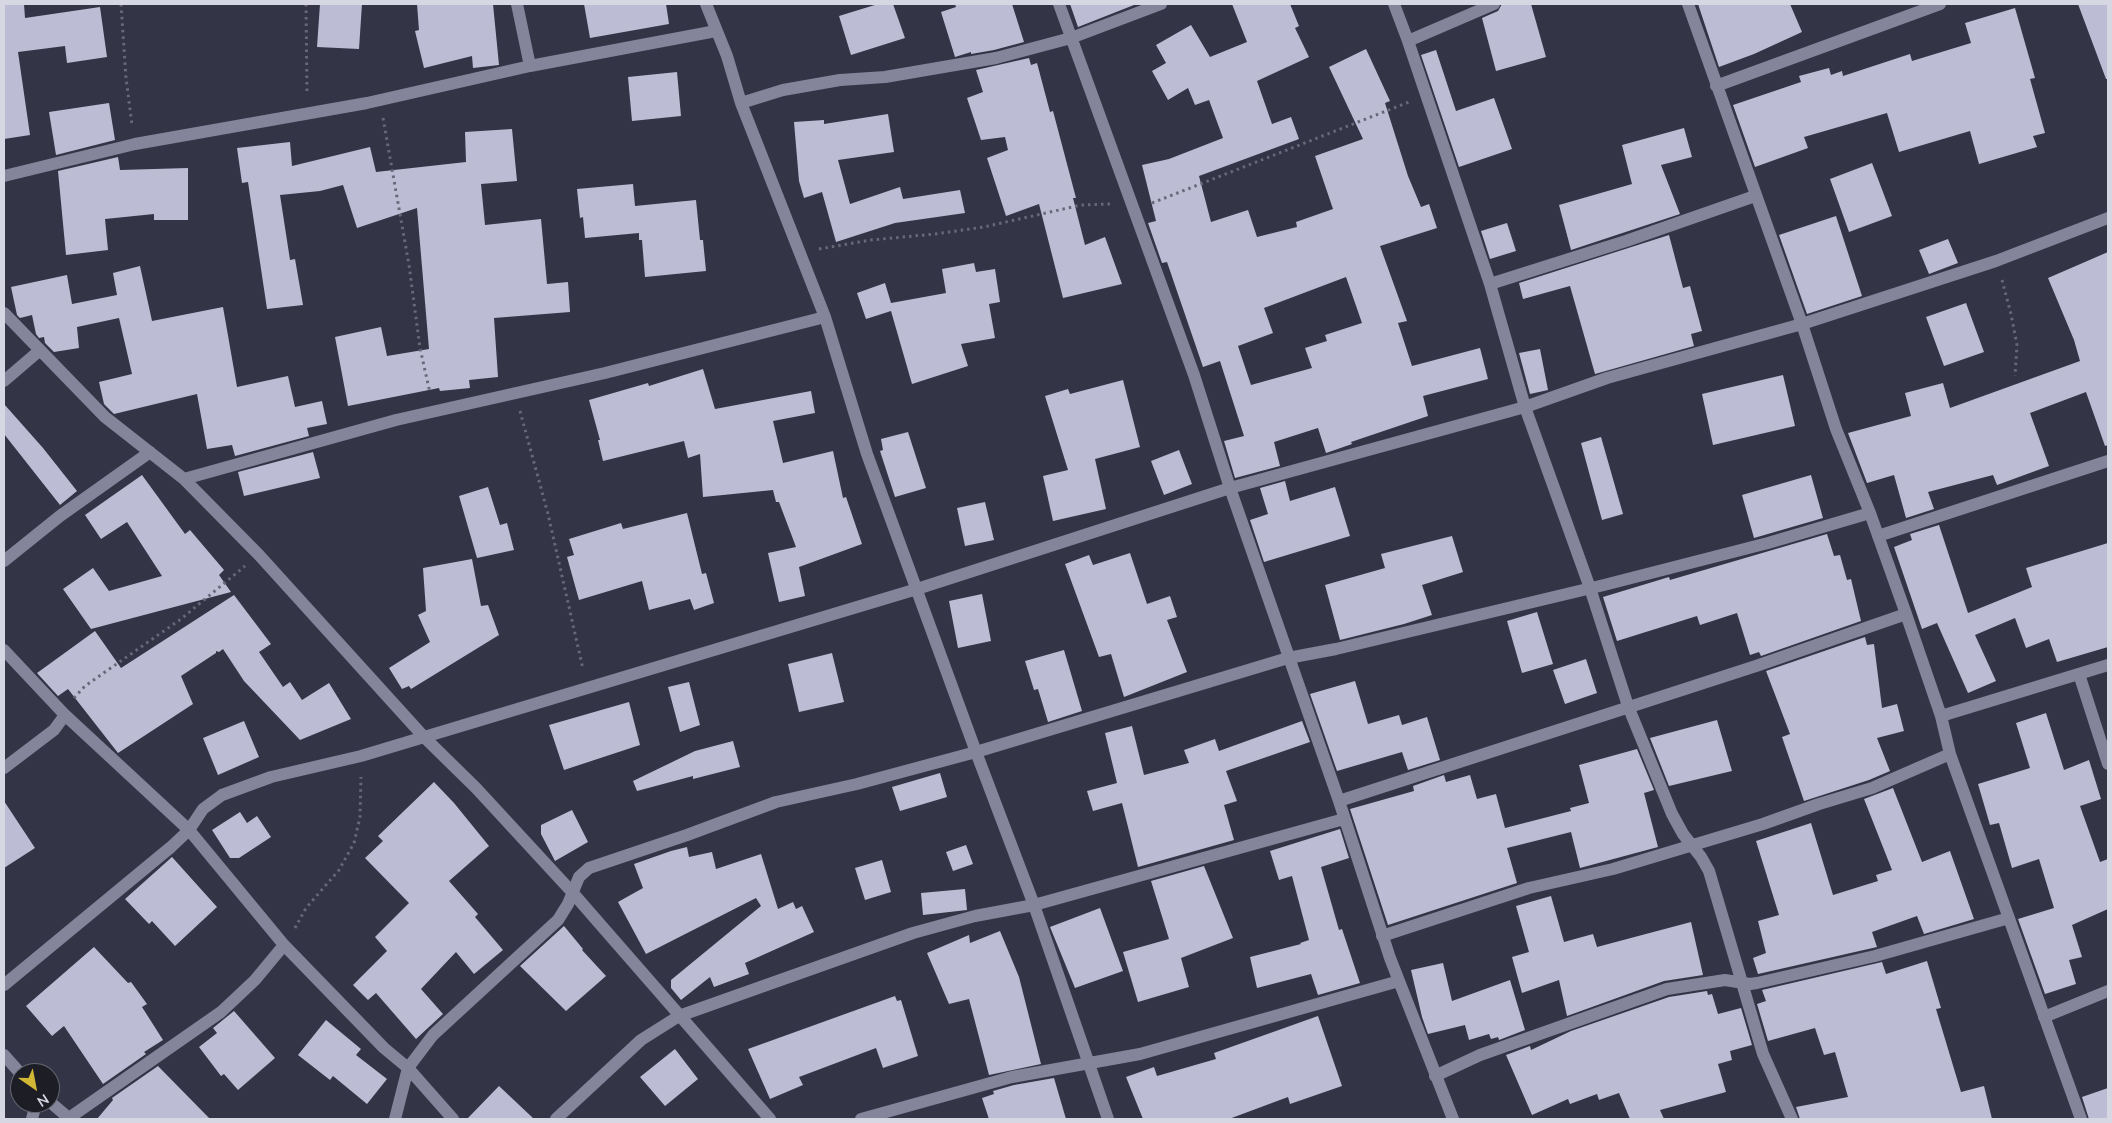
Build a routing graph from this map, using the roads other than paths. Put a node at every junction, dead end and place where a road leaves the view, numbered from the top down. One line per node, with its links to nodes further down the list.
1 (517, 4): 13 (street)
2 (706, 4): 10 (street)
3 (1059, 4): 11 (street)
4 (1161, 4): 11 (street)
5 (1394, 4): 12 (street)
6 (1494, 4): 12 (street)
7 (1688, 4): 14 (street)
8 (1940, 4): 9 (street)
9 (1914, 9): 14 (street)
10 (716, 31): 13 (street); 15 (street)
11 (1071, 38): 15 (street); 29 (street)
12 (1408, 41): 19 (street)
13 (530, 66): 16 (street)
14 (1716, 86): 17 (street)
15 (741, 103): 21 (street)
16 (4, 176)
17 (1756, 196): 19 (street); 22 (street)
18 (2108, 218): 22 (street)
19 (1490, 284): 25 (street)
20 (4, 313): 23 (street)
21 (825, 317): 28 (street); 33 (street)
22 (1802, 324): 25 (street); 30 (street)
23 (39, 351): 24 (street); 26 (street)
24 (4, 381)
25 (1525, 407): 29 (street); 34 (street)
26 (150, 452): 28 (street); 32 (street)
27 (2108, 461): 31 (street)
28 (184, 479): 43 (street)
29 (1230, 488): 33 (street); 37 (street)
30 (1870, 512): 31 (street); 34 (street)
31 (1878, 536): 35 (street)
32 (4, 561)
33 (917, 588): 43 (street); 44 (street)
34 (1590, 588): 37 (street); 40 (street)
35 (1906, 614): 40 (street); 42 (street)
36 (4, 650): 41 (street)
37 (1288, 658): 44 (street); 48 (street)
38 (2108, 666): 39 (street)
39 (2079, 674): 42 (street); 46 (street)
40 (1628, 706): 48 (street); 51 (street)
41 (65, 715): 47 (street); 50 (street)
42 (1940, 716): 45 (street)
43 (424, 737): 50 (street); 52 (street)
44 (976, 752): 52 (street); 53 (street)
45 (1950, 754): 51 (street); 54 (street)
46 (2108, 764)
47 (4, 768)
48 (1339, 801): 49 (street)
49 (1344, 819): 53 (street); 55 (street)
50 (189, 830): 56 (street); 59 (street)
51 (1691, 845): 55 (street); 58 (street)
52 (572, 892): 61 (street); 64 (street)
53 (1034, 905): 61 (street); 63 (street)
54 (2009, 918): 58 (street); 62 (street)
55 (1382, 936): 57 (street)
56 (284, 945): 64 (street); 66 (street)
57 (1399, 981): 63 (street); 65 (street)
58 (1742, 983): 65 (street); 74 (street)
59 (4, 985)
60 (2108, 991): 62 (street)
61 (679, 1016): 69 (street); 70 (street)
62 (2044, 1017): 75 (street)
63 (1090, 1063): 71 (street); 72 (street)
64 (408, 1068): 67 (street); 68 (street)
65 (1435, 1076): 73 (street)
66 (69, 1119)
67 (394, 1119)
68 (453, 1119)
69 (556, 1119)
70 (770, 1119)
71 (861, 1119)
72 (1108, 1119)
73 (1452, 1119)
74 (1792, 1119)
75 (2080, 1119)

